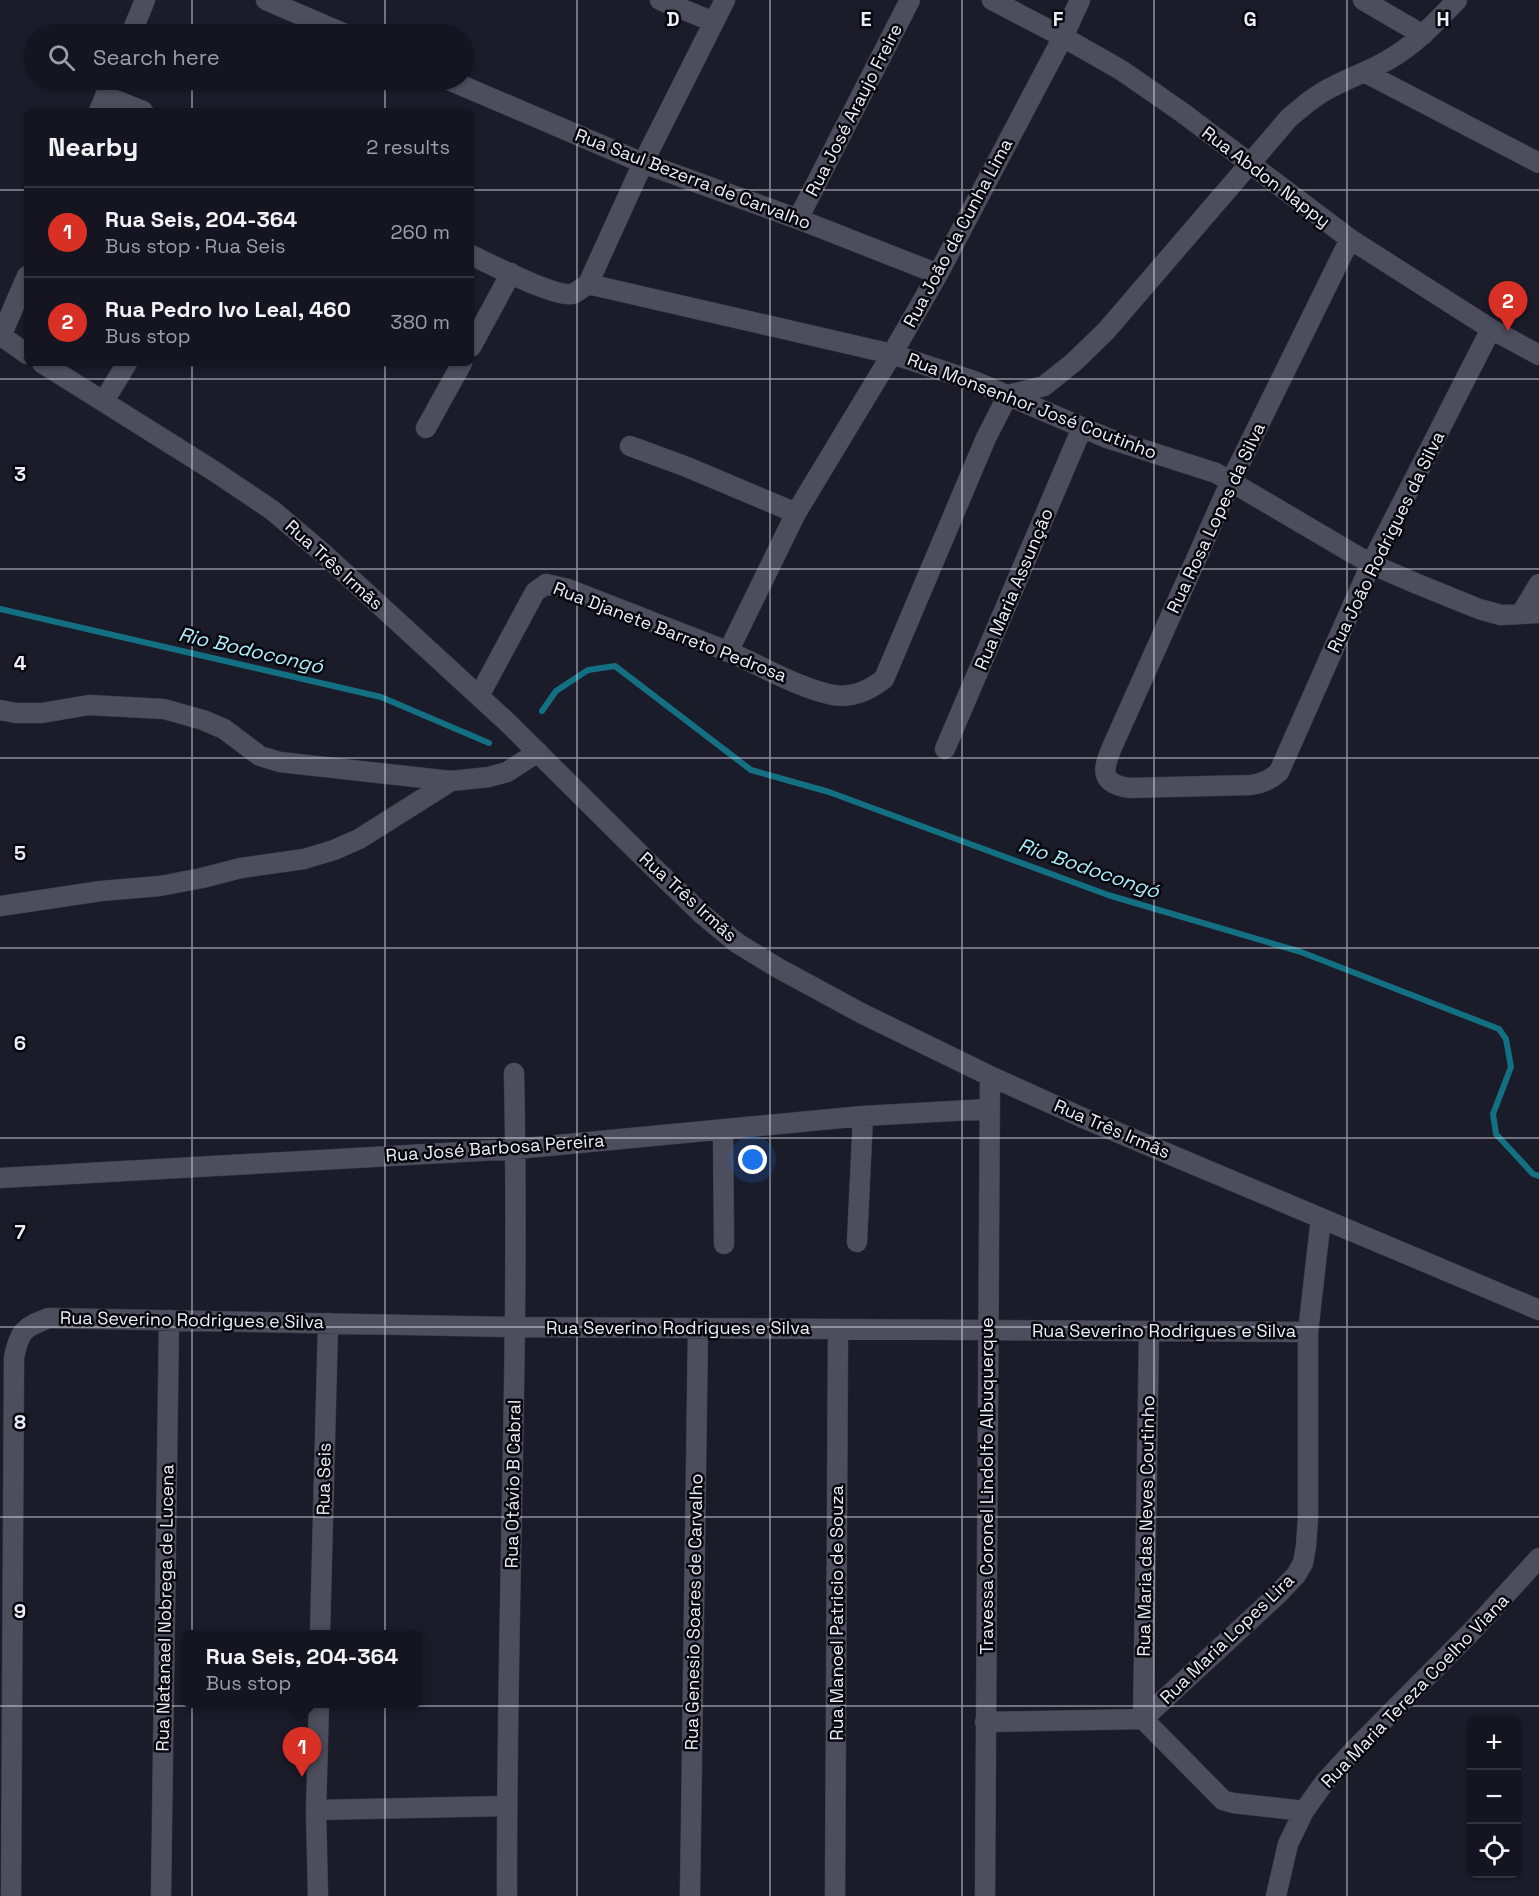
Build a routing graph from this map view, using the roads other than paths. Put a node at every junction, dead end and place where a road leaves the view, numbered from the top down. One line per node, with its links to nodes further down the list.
1 (145, 0): 11 (street)
2 (266, 0): 12 (street)
3 (660, 0): 10 (street)
4 (725, 0): 10 (street)
5 (910, 0): 22 (street, Rua José Araujo Freire)
6 (992, 0): 14 (street, Rua Abdon Nappy)
7 (1080, 0): 14 (street, Rua João da Cunha Lima)
8 (1363, 0): 13 (street)
9 (1457, 0): 13 (street)
10 (714, 22): 20 (street)
11 (135, 24)
12 (322, 24)
13 (1423, 35): 15 (street)
14 (1063, 37): 21 (street, Rua Abdon Nappy); 26 (street, Rua João da Cunha Lima)
15 (1364, 72): 19 (street); 21 (street)
16 (472, 90): 20 (street, Rua Saul Bezerra de Carvalho)
17 (105, 95): 18 (street)
18 (136, 108)
19 (1539, 163)
20 (643, 164): 22 (street, Rua Saul Bezerra de Carvalho); 28 (street)
21 (1250, 166): 23 (street, Rua Abdon Nappy); 38 (street)
22 (798, 219): 26 (street, Rua Saul Bezerra de Carvalho)
23 (1350, 239): 29 (street, Rua Abdon Nappy); 43 (street, Rua Rosa Lopes da Silva)
24 (474, 256): 25 (street)
25 (512, 273): 28 (street); 31 (street)
26 (938, 274): 33 (street, Rua João da Cunha Lima)
27 (24, 283): 30 (street)
28 (588, 284): 33 (street, Rua Monsenhor José Coutinho)
29 (1491, 329): 34 (street, Rua Abdon Nappy); 45 (street, Rua João Rodrigues da Silva)
30 (0, 336): 32 (street)
31 (474, 342)
32 (24, 352)
33 (892, 354): 38 (street, Rua Monsenhor José Coutinho); 44 (street, Rua João da Cunha Lima)
34 (1539, 355)
35 (47, 366): 39 (street, Rua Três Irmãs)
36 (125, 366): 39 (street)
37 (460, 366): 40 (street)
38 (1008, 395): 41 (street, Rua Monsenhor José Coutinho); 48 (street, Rua Djanete Barreto Pedrosa)
39 (104, 401): 49 (street, Rua Três Irmãs)
40 (426, 428)
41 (1082, 428): 43 (street, Rua Monsenhor José Coutinho); 51 (street, Rua Maria Assunção)
42 (630, 446): 44 (street)
43 (1231, 481): 45 (street, Rua Monsenhor José Coutinho); 54 (street, Rua Rosa Lopes da Silva)
44 (796, 513): 48 (street, Rua João da Cunha Lima)
45 (1371, 564): 47 (street, Rua Monsenhor José Coutinho); 54 (street, Rua João Rodrigues da Silva)
46 (1539, 584): 47 (street)
47 (1530, 614)
48 (728, 652): 49 (street, Rua Djanete Barreto Pedrosa)
49 (479, 696): 52 (street, Rua Três Irmãs)
50 (0, 710): 53 (street)
51 (945, 749)
52 (536, 750): 53 (street); 57 (street, Rua Três Irmãs)
53 (451, 781): 55 (street)
54 (1129, 788)
55 (0, 906)
56 (514, 1072): 61 (street, Rua Otávio B Cabral)
57 (990, 1076): 58 (street, Travessa Coronel Lindolfo Albuquerque); 63 (street, Rua Três Irmãs)
58 (989, 1108): 59 (street, Rua José Barbosa Pereira); 72 (street, Travessa Coronel Lindolfo Albuquerque)
59 (862, 1116): 60 (street, Rua José Barbosa Pereira); 64 (street)
60 (723, 1129): 61 (street, Rua José Barbosa Pereira); 65 (street)
61 (516, 1149): 62 (street, Rua José Barbosa Pereira); 69 (street, Rua Otávio B Cabral)
62 (0, 1178)
63 (1322, 1218): 66 (street, Rua Três Irmãs); 73 (street, Rua Maria Lopes Lira)
64 (857, 1242)
65 (724, 1244)
66 (1539, 1310)
67 (169, 1320): 68 (street, Rua Severino Rodrigues e Silva); 77 (street, Rua Severino Rodrigues e Silva); 85 (street, Rua Natanael Nobrega de Lucena)
68 (328, 1323): 69 (street, Rua Severino Rodrigues e Silva); 76 (street, Rua Seis)
69 (516, 1327): 70 (street, Rua Severino Rodrigues e Silva); 81 (street, Rua Otávio B Cabral)
70 (698, 1328): 71 (street, Rua Severino Rodrigues e Silva); 88 (street, Rua Genesio Soares de Carvalho)
71 (838, 1329): 72 (street, Rua Severino Rodrigues e Silva); 89 (street, Rua Manoel Patricio de Souza)
72 (988, 1330): 74 (street, Rua Severino Rodrigues e Silva); 80 (street, Travessa Coronel Lindolfo Albuquerque)
73 (1308, 1332): 74 (street, Rua Severino Rodrigues e Silva); 79 (street, Rua Maria Lopes Lira)
74 (1149, 1333): 79 (street, Rua Maria das Neves Coutinho)
75 (1539, 1558): 83 (street, Rua Maria Tereza Coelho Viana)
76 (320, 1630)
77 (5, 1671): 84 (street)
78 (318, 1708): 82 (street)
79 (1143, 1719): 80 (street); 83 (street)
80 (985, 1722): 90 (street, Travessa Coronel Lindolfo Albuquerque)
81 (506, 1806): 82 (street); 87 (street, Rua Otávio B Cabral)
82 (316, 1810): 86 (street)
83 (1304, 1811): 91 (street, Rua Maria Tereza Coelho Viana)
84 (11, 1896)
85 (160, 1896)
86 (318, 1896)
87 (507, 1896)
88 (690, 1896)
89 (835, 1896)
90 (985, 1896)
91 (1276, 1896)

